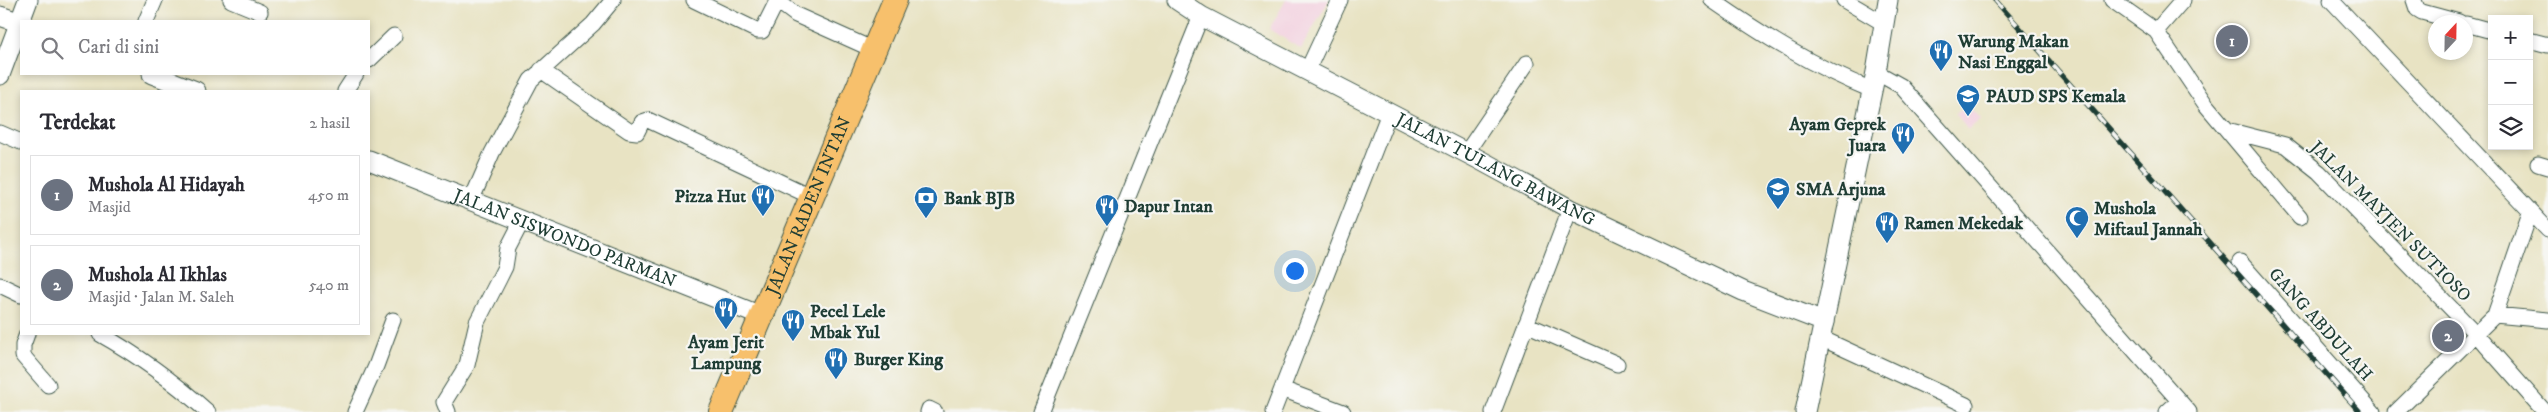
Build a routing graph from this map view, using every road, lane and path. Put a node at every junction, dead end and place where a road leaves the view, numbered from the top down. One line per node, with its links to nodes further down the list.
1 (28, 0): 21 (street)
2 (155, 0): 22 (street)
3 (232, 0): 17 (street)
4 (613, 0): 34 (street)
5 (694, 0): 6 (street)
6 (777, 0): 31 (street)
7 (895, 0): 31 (main road, JALAN RADEN INTAN)
8 (1177, 0): 20 (street, JALAN TULANG BAWANG)
9 (1340, 0): 35 (street)
10 (1712, 0): 39 (street)
11 (1844, 0): 24 (street)
12 (1888, 0): 24 (street)
13 (2112, 0): 27 (street)
14 (2183, 0): 27 (street)
15 (2331, 0): 51 (street)
16 (2415, 2): 18 (street)
17 (260, 12)
18 (2429, 15)
19 (0, 16): 23 (street)
20 (1201, 16): 35 (street, JALAN TULANG BAWANG); 78 (street)
21 (21, 20)
22 (146, 20)
23 (20, 22): 36 (street)
24 (1883, 23): 39 (street)
25 (2473, 26): 26 (street)
26 (2488, 30)
27 (2156, 31): 43 (street)
28 (394, 36): 32 (street)
29 (2533, 41): 30 (street)
30 (2548, 44)
31 (874, 50): 48 (main road, JALAN RADEN INTAN)
32 (370, 59)
33 (1527, 64): 46 (street)
34 (541, 70): 48 (street); 49 (street)
35 (1308, 71): 42 (street, JALAN TULANG BAWANG)
36 (0, 75)
37 (155, 75): 40 (street)
38 (355, 75): 41 (street)
39 (1874, 81): 63 (street); 71 (street)
40 (193, 90)
41 (346, 90)
42 (1389, 113): 46 (street, JALAN TULANG BAWANG); 69 (street)
43 (2227, 130): 52 (street); 64 (street, JALAN MAYJEN SUTIOSO)
44 (0, 133): 45 (street)
45 (20, 142)
46 (1466, 152): 50 (street, JALAN TULANG BAWANG)
47 (370, 160): 49 (street, JALAN SISWONDO PARMAN)
48 (812, 197): 59 (main road, JALAN RADEN INTAN)
49 (471, 201): 53 (street, JALAN SISWONDO PARMAN)
50 (1570, 209): 62 (street); 63 (street, JALAN TULANG BAWANG)
51 (2530, 213): 54 (street); 58 (street)
52 (2300, 217)
53 (522, 221): 59 (street, JALAN SISWONDO PARMAN); 74 (street)
54 (2548, 230)
55 (2240, 262): 84 (street, GANG ABDULAH)
56 (0, 285): 57 (street)
57 (20, 295)
58 (2495, 315): 61 (street); 64 (street)
59 (761, 316): 75 (main road, JALAN RADEN INTAN)
60 (393, 320): 73 (street)
61 (2548, 320)
62 (1526, 324): 67 (street); 81 (street)
63 (1823, 330): 70 (street); 82 (street)
64 (2476, 334): 85 (street); 86 (street, JALAN MAYJEN SUTIOSO)
65 (27, 335): 68 (street)
66 (102, 335): 72 (street)
67 (1617, 364)
68 (48, 385)
69 (1282, 389): 79 (street); 80 (street)
70 (1966, 405)
71 (2184, 406): 83 (street)
72 (208, 412)
73 (355, 412)
74 (448, 412)
75 (720, 412)
76 (928, 412): 77 (street)
77 (935, 412)
78 (1041, 412)
79 (1274, 412)
80 (1343, 412)
81 (1493, 412)
82 (1805, 412)
83 (2167, 412)
84 (2373, 412)
85 (2396, 412)
86 (2545, 412)

